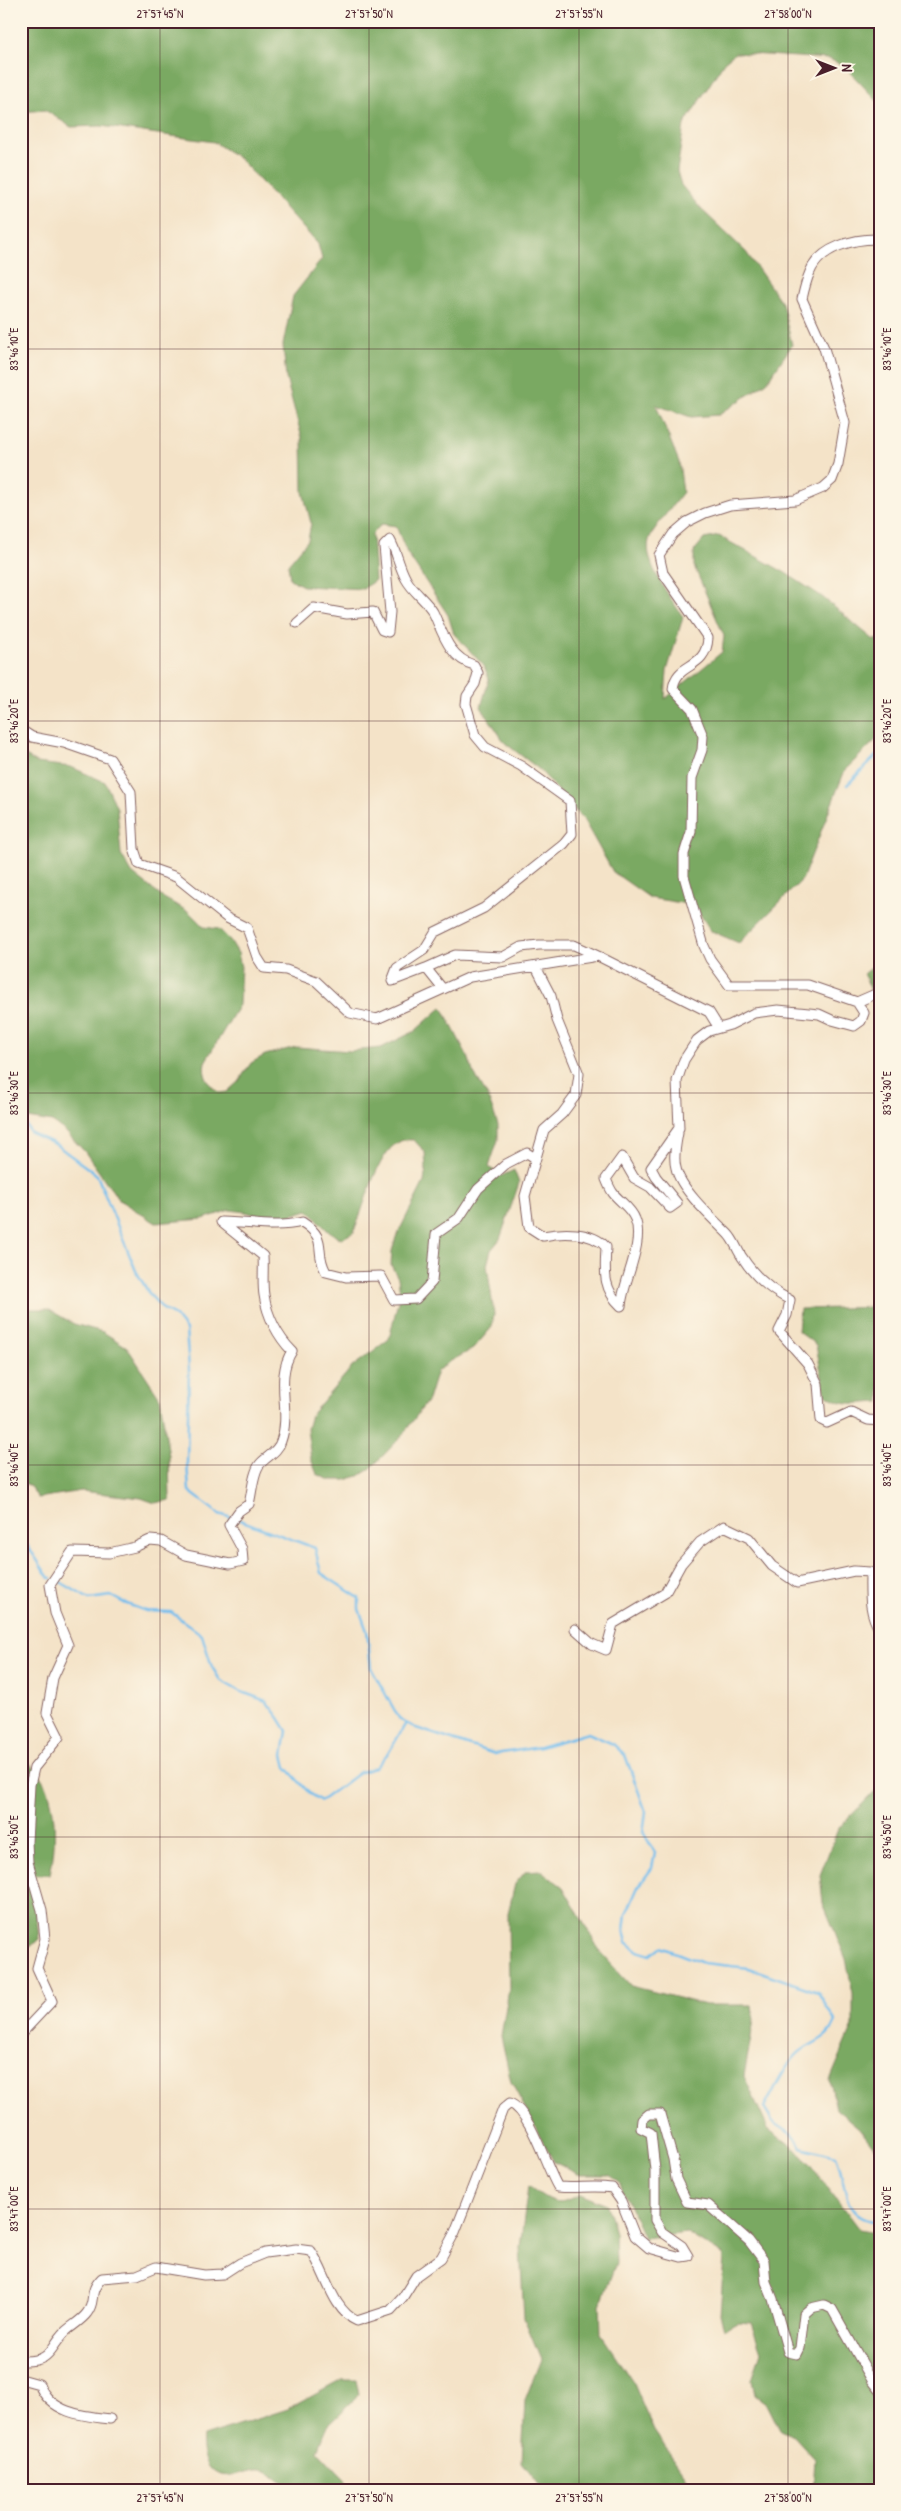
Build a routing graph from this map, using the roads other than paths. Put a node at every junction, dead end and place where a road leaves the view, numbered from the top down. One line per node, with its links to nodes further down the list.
1 (880, 239): 9 (street)
2 (297, 623): 6 (street)
3 (21, 730): 7 (street)
4 (598, 956): 5 (street); 6 (street); 10 (street)
5 (536, 967): 7 (street); 12 (street)
6 (426, 968): 7 (street)
7 (442, 988)
8 (880, 992): 9 (street)
9 (858, 1002): 10 (street)
10 (719, 1028): 11 (street)
11 (679, 1128): 12 (street); 13 (street)
12 (535, 1158): 16 (street)
13 (880, 1421)
14 (575, 1629): 15 (street)
15 (880, 1630)
16 (21, 2034)
17 (21, 2361): 19 (street)
18 (21, 2378): 20 (street)
19 (880, 2390)
20 (110, 2419)

